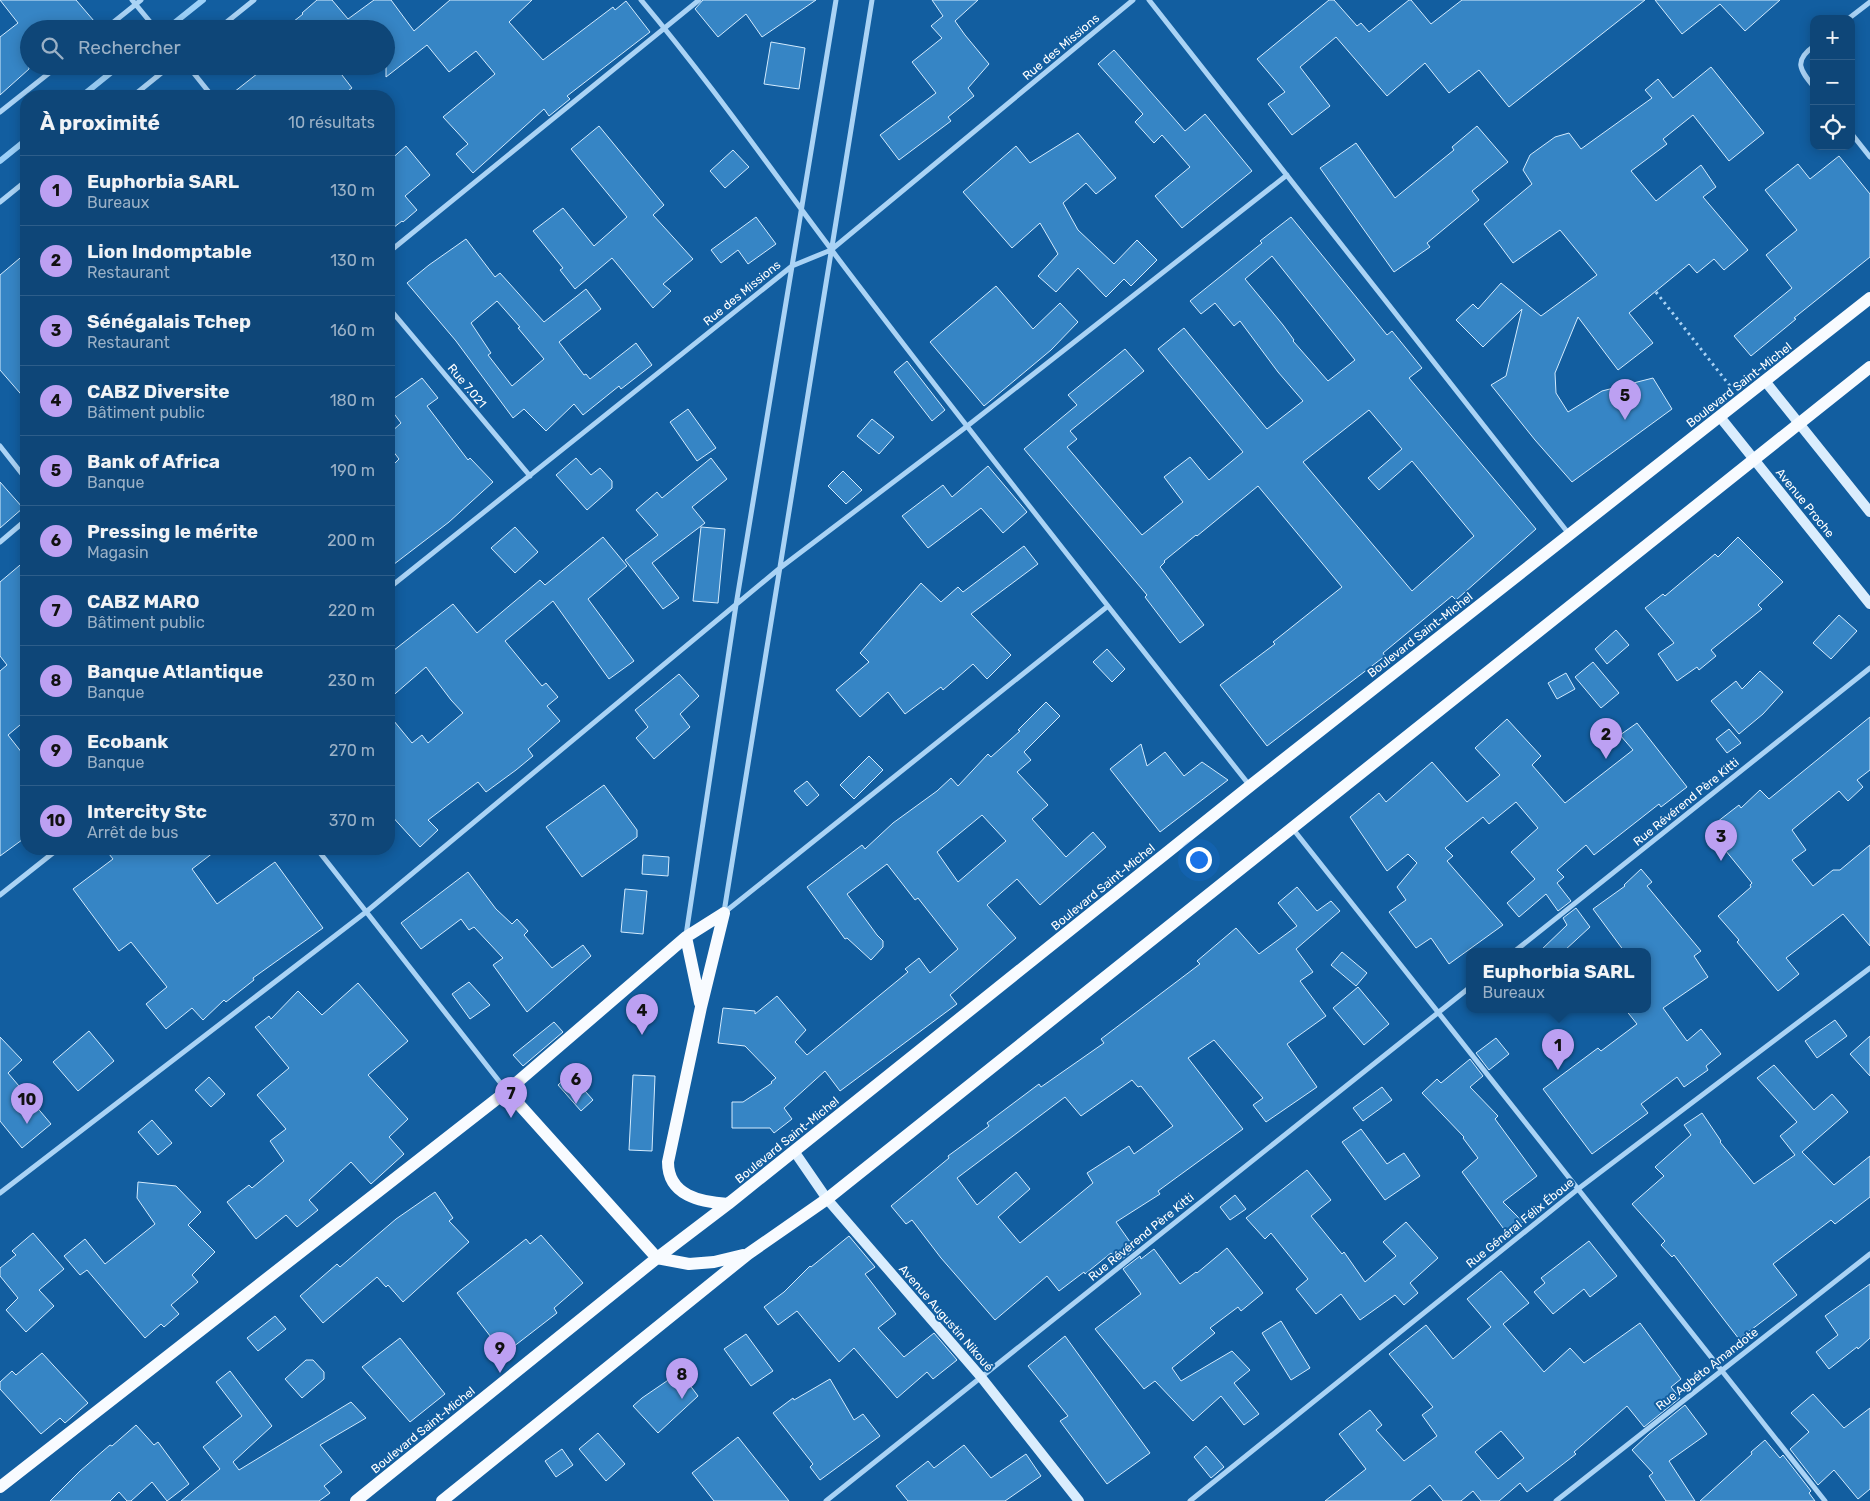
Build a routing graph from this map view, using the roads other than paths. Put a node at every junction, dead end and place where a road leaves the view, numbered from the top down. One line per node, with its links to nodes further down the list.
1 (141, 0): 9 (street)
2 (254, 0): 14 (street)
3 (641, 0): 15 (street)
4 (698, 0): 15 (street)
5 (836, 0): 31 (street)
6 (872, 0): 33 (street)
7 (1133, 0): 33 (street, Rue des Missions)
8 (1149, 0): 28 (street)
9 (134, 2): 12 (street); 13 (street)
10 (1870, 2): 11 (street)
11 (1853, 15)
12 (115, 20)
13 (149, 20)
14 (229, 20)
15 (665, 29): 31 (street); 32 (street)
16 (1810, 49): 20 (street)
17 (47, 75): 21 (street)
18 (159, 75): 22 (street)
19 (195, 75): 23 (street)
20 (1810, 82)
21 (28, 90)
22 (140, 90)
23 (207, 90)
24 (20, 96): 25 (street)
25 (0, 112)
26 (1855, 138): 27 (street)
27 (1870, 156)
28 (1287, 175): 41 (street); 48 (street)
29 (20, 186): 30 (street)
30 (0, 202)
31 (802, 209): 33 (street); 34 (street)
32 (395, 247)
33 (831, 250): 34 (street, Rue des Missions); 41 (street); 50 (street)
34 (792, 266): 45 (street, Rue des Missions); 53 (street)
35 (1870, 298): 38 (main road, Boulevard Saint-Michel)
36 (395, 315): 45 (street, Rue 7.021)
37 (1870, 367): 40 (main road)
38 (1765, 381): 39 (main road, Boulevard Saint-Michel); 40 (street)
39 (1720, 417): 43 (street, Avenue Proche); 48 (main road, Boulevard Saint-Michel)
40 (1799, 423): 43 (main road); 46 (street)
41 (966, 427): 50 (street); 54 (street)
42 (0, 446): 44 (street)
43 (1754, 459): 52 (street, Avenue Proche); 57 (main road)
44 (20, 471)
45 (530, 476): 51 (street, Rue des Missions)
46 (1870, 512)
47 (20, 525): 49 (street)
48 (1570, 535): 56 (main road, Boulevard Saint-Michel)
49 (0, 542)
50 (780, 568): 53 (street); 62 (street)
51 (395, 583)
52 (1870, 604)
53 (736, 605): 61 (street); 63 (street)
54 (1108, 606): 56 (street); 62 (street)
55 (1870, 668): 64 (street, Rue Révérend Père Kitti)
56 (1250, 786): 70 (main road, Boulevard Saint-Michel)
57 (1292, 827): 68 (street); 73 (main road)
58 (50, 855): 60 (street)
59 (322, 855): 61 (street)
60 (0, 895)
61 (366, 912): 69 (street); 72 (street)
62 (724, 913): 63 (main road); 67 (main road)
63 (686, 937): 67 (main road); 69 (main road)
64 (1519, 948)
65 (1870, 968): 71 (street, Rue Général Félix Éboue)
66 (1466, 990): 68 (street, Rue Révérend Père Kitti)
67 (700, 1007): 74 (main road)
68 (1439, 1012): 71 (street); 79 (street, Rue Révérend Père Kitti)
69 (507, 1091): 77 (main road); 80 (main road)
70 (794, 1151): 73 (street, Avenue Augustin Nikoué); 74 (main road, Boulevard Saint-Michel)
71 (1578, 1189): 78 (street); 85 (street, Rue Général Félix Éboue)
72 (0, 1193)
73 (827, 1199): 75 (main road); 79 (street, Avenue Augustin Nikoué)
74 (728, 1204): 77 (main road, Boulevard Saint-Michel)
75 (748, 1254): 77 (main road); 82 (main road)
76 (1870, 1254): 78 (street, Rue Agbéto Amandote)
77 (657, 1258): 81 (main road, Boulevard Saint-Michel)
78 (1722, 1370): 86 (street, Rue Agbéto Amandote); 87 (street)
79 (981, 1377): 83 (street, Rue Révérend Père Kitti); 84 (street, Avenue Augustin Nikoué)
80 (0, 1486)
81 (356, 1501)
82 (442, 1501)
83 (826, 1501)
84 (1079, 1501)
85 (1190, 1501)
86 (1556, 1501)
87 (1825, 1501)

